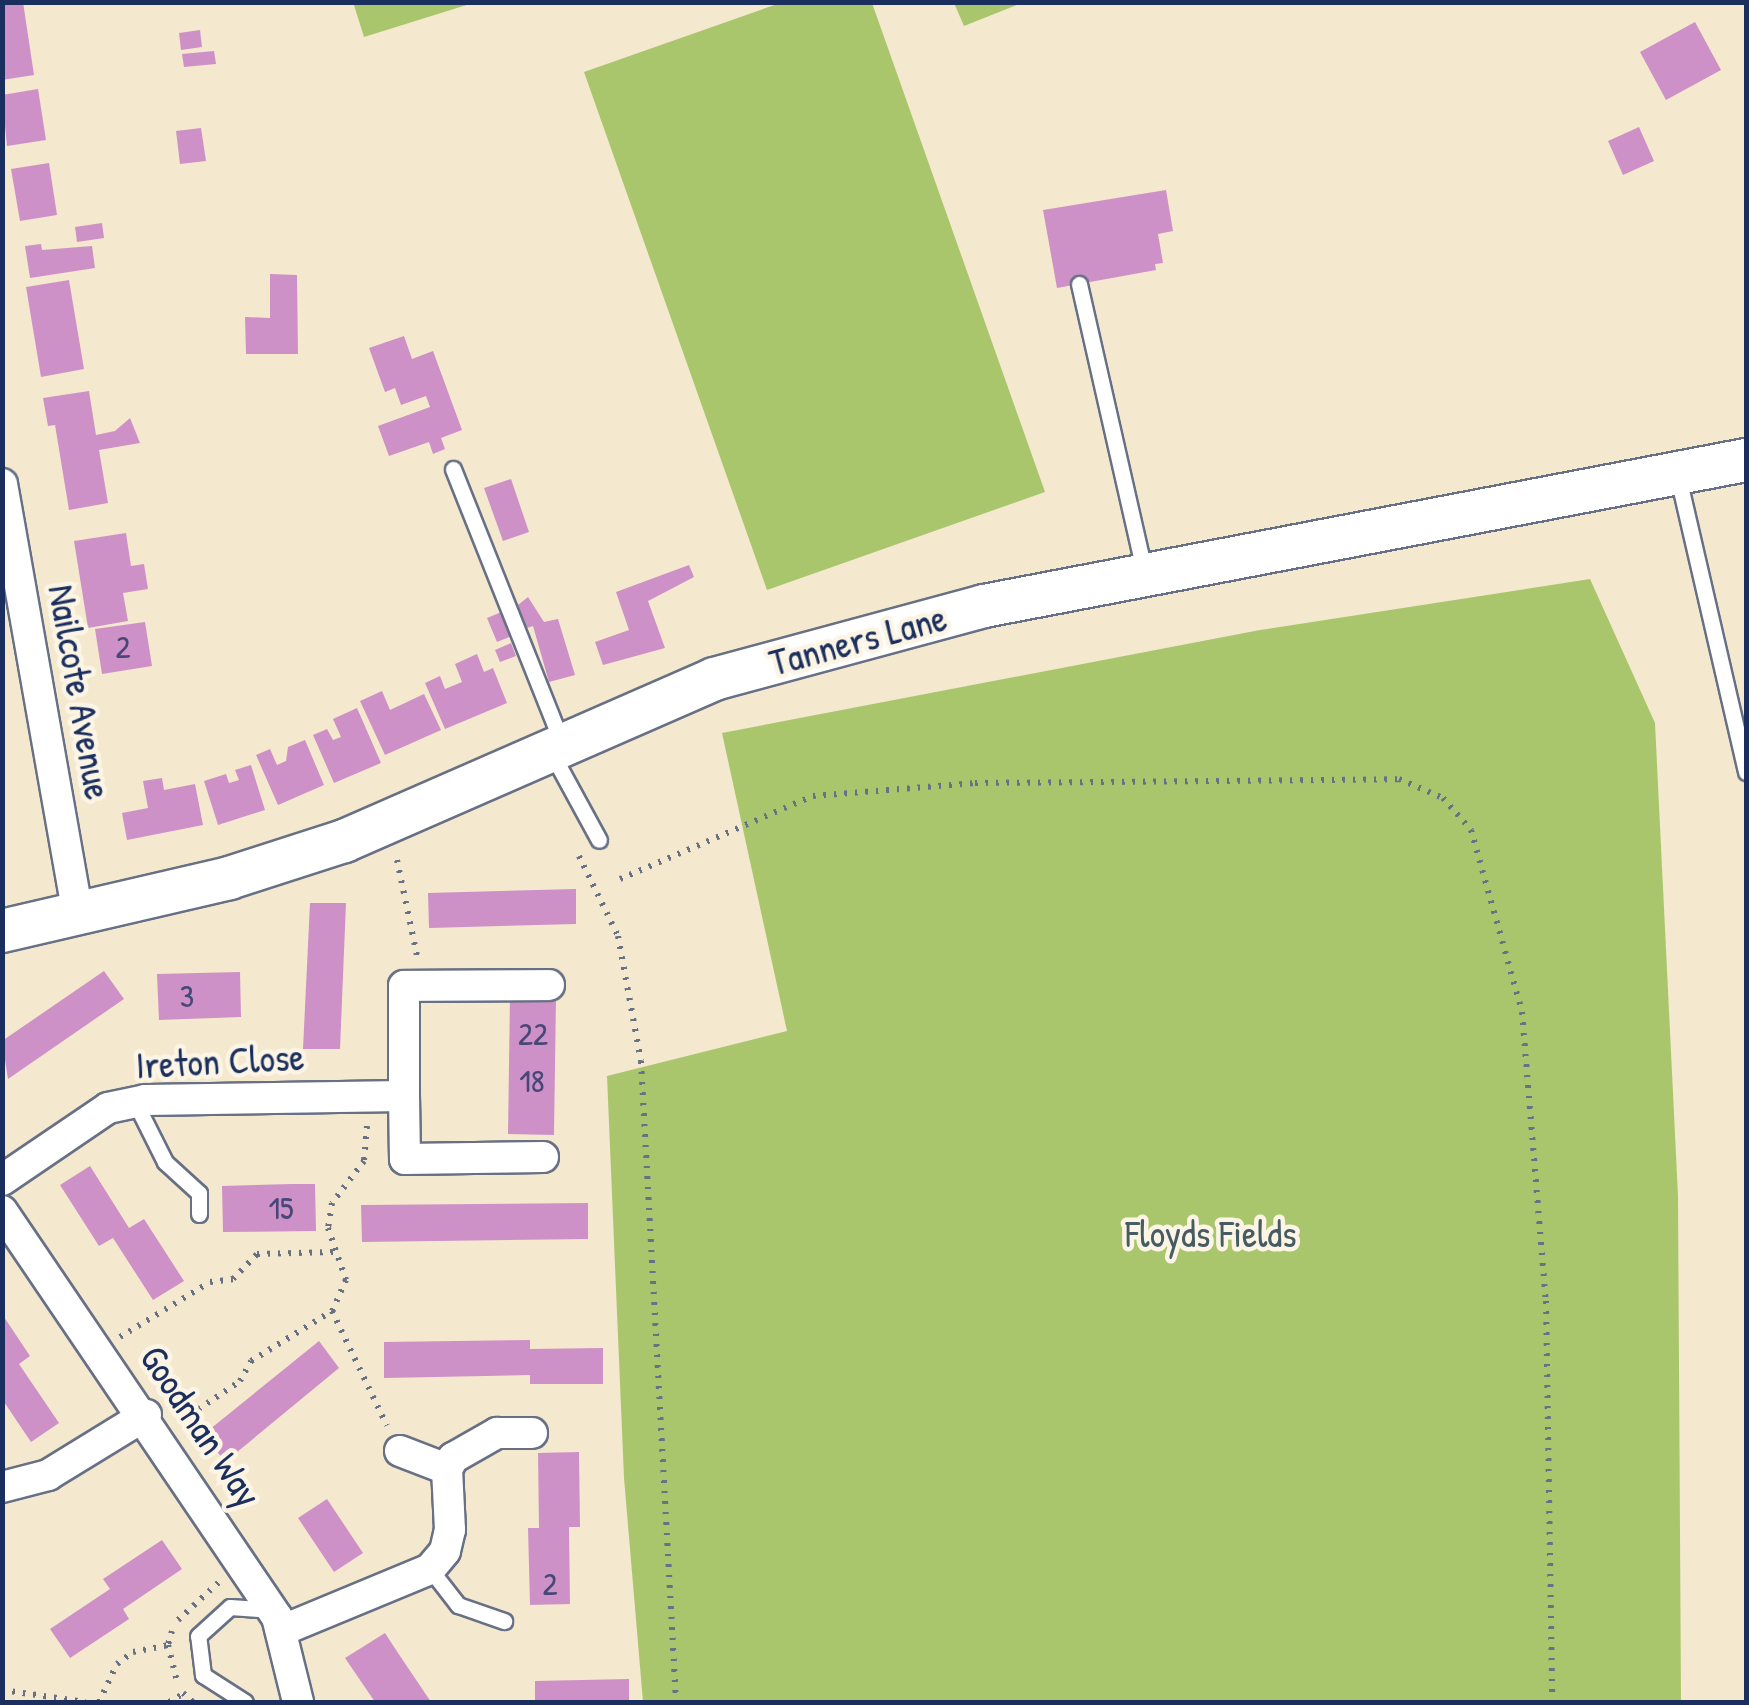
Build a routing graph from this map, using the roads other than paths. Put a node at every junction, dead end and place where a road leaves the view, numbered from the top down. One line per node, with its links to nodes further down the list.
1 (1079, 284): 6 (lane)
2 (1746, 460): 4 (main road, Tanners Lane)
3 (452, 469): 7 (lane)
4 (1677, 474): 6 (main road, Tanners Lane); 8 (lane)
5 (2, 484): 10 (street, Nailcote Avenue)
6 (1145, 575): 7 (main road, Tanners Lane)
7 (556, 746): 9 (lane); 10 (main road, Tanners Lane)
8 (1746, 772)
9 (599, 840)
10 (78, 914): 11 (main road, Tanners Lane)
11 (2, 931)
12 (550, 985): 13 (street)
13 (404, 1096): 14 (street, Ireton Close); 15 (street)
14 (136, 1102): 16 (street, Ireton Close); 18 (lane)
15 (543, 1157)
16 (2, 1180)
17 (2, 1211): 19 (street, Goodman Way)
18 (199, 1214)
19 (152, 1426): 23 (street); 26 (street, Goodman Way)
20 (532, 1433): 22 (street)
21 (400, 1451): 22 (street)
22 (447, 1468): 24 (street)
23 (2, 1487)
24 (430, 1570): 25 (lane); 26 (street)
25 (504, 1621)
26 (280, 1623): 27 (lane); 28 (street, Goodman Way)
27 (245, 1702)
28 (298, 1702)

